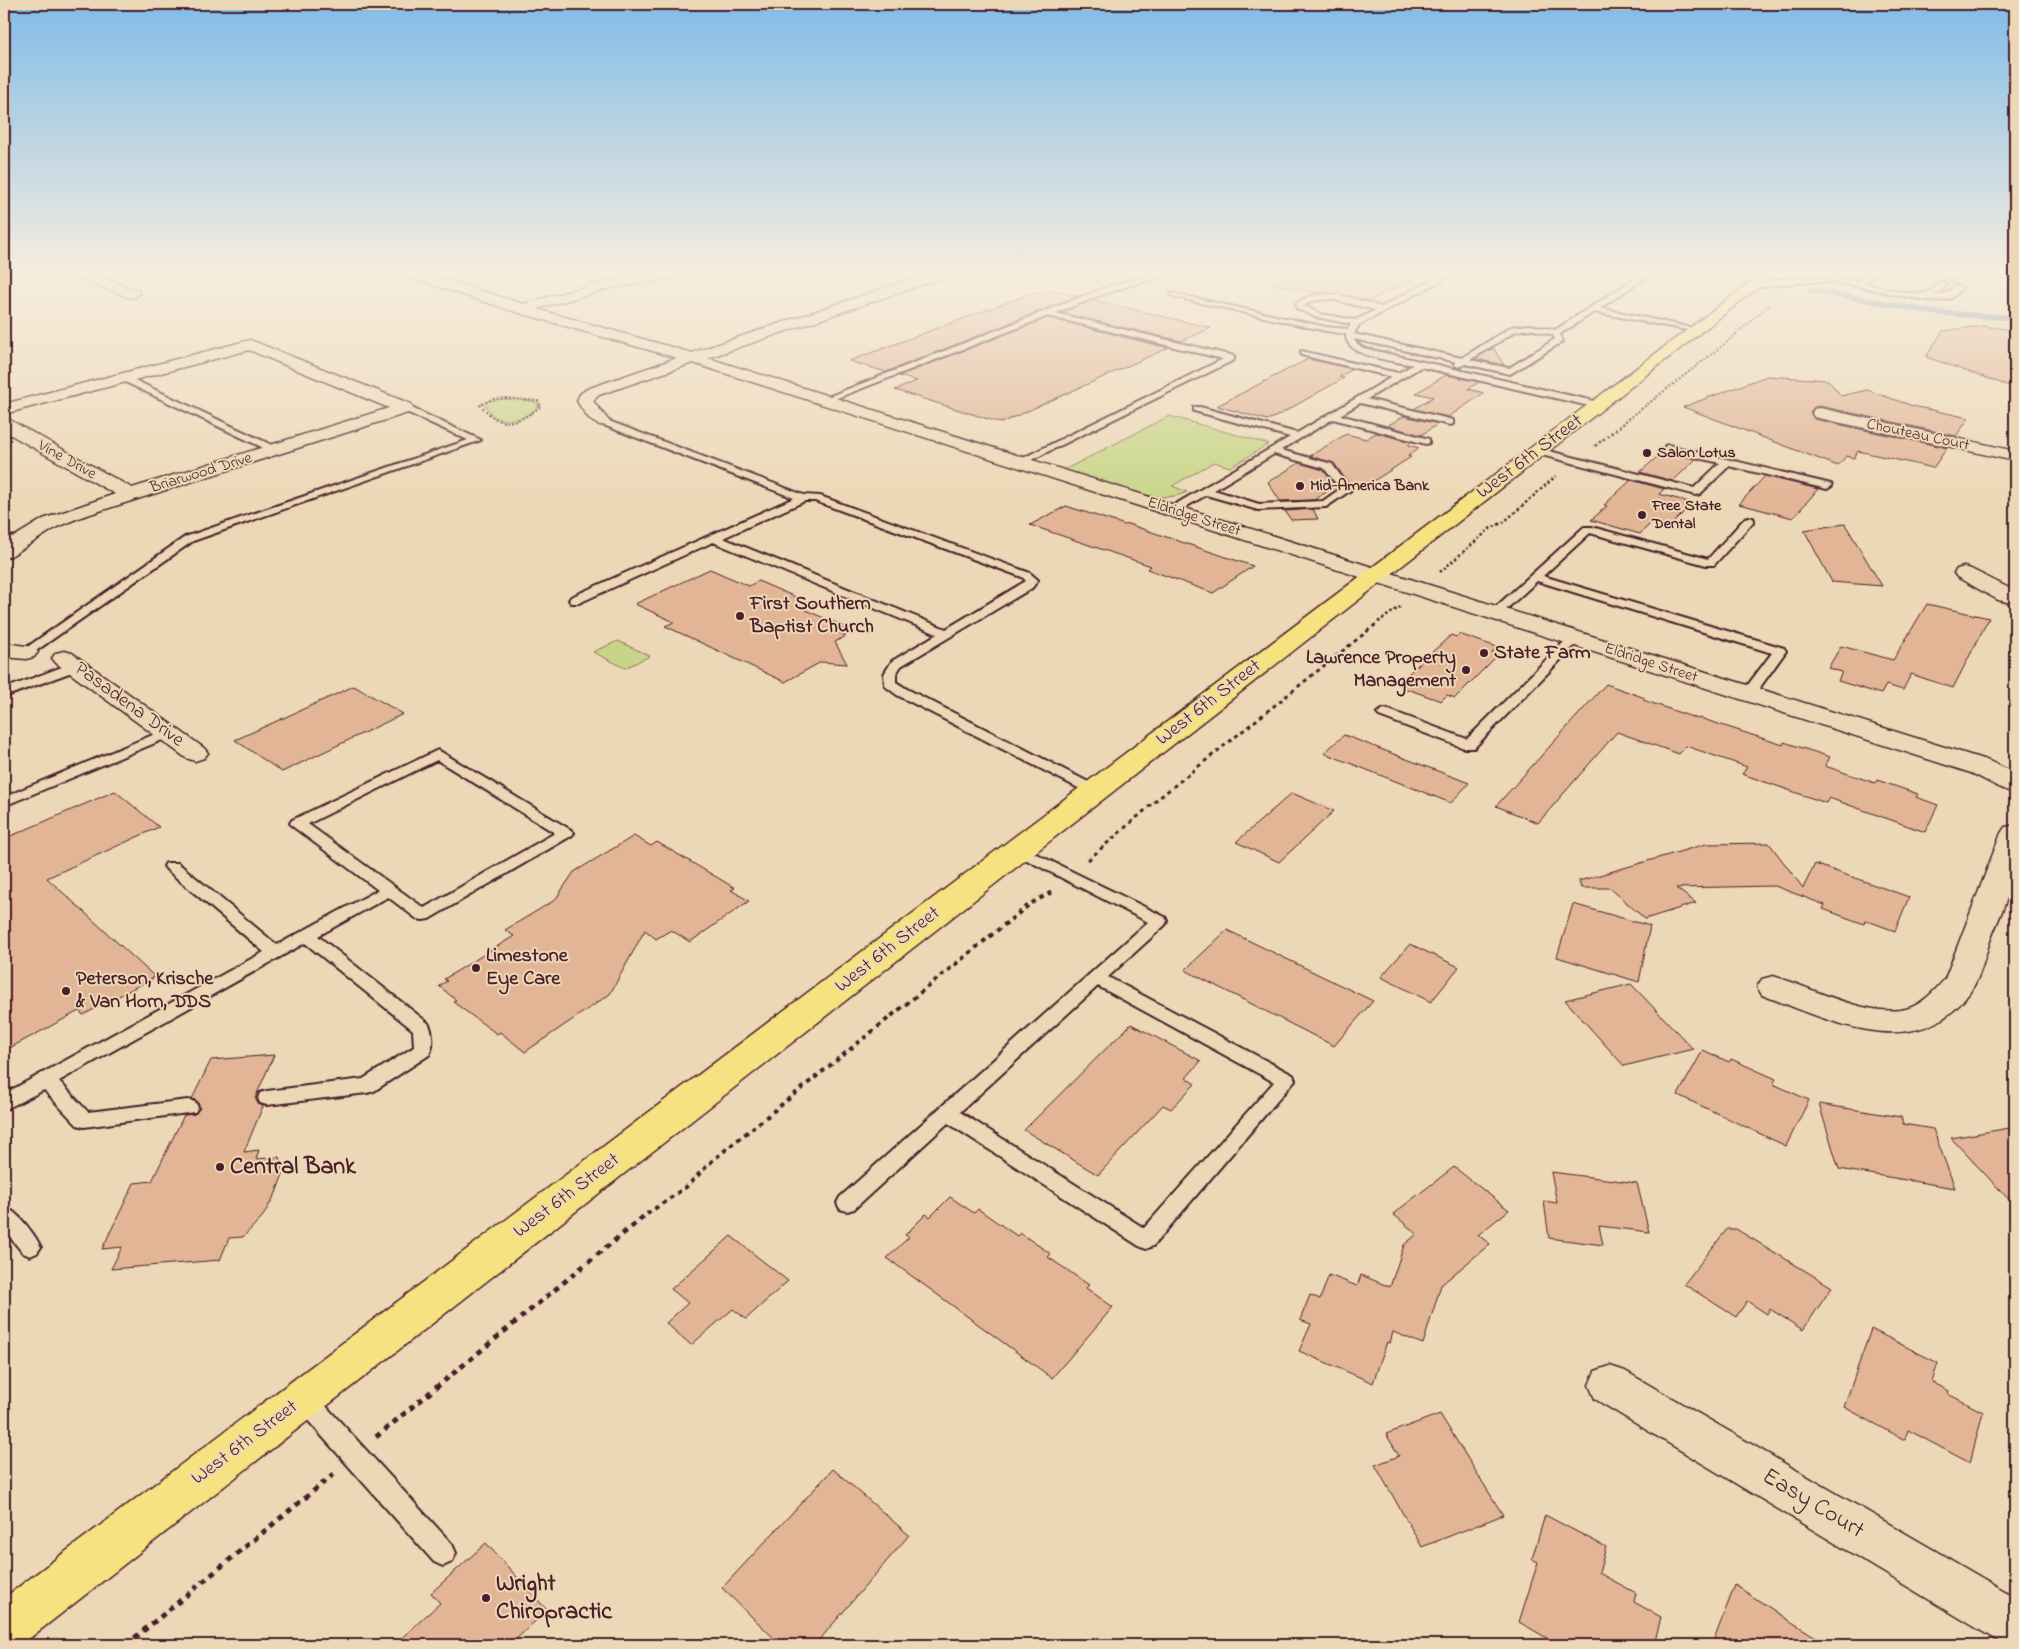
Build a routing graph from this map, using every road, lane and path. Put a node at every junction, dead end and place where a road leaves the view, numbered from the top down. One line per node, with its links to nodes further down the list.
1 (232, 349): 19 (street)
2 (262, 349): 24 (street)
3 (660, 349): 14 (street, Eldridge Street)
4 (719, 349): 14 (street)
5 (955, 349): 20 (lane)
6 (1194, 349): 40 (lane)
7 (1358, 349): 16 (lane)
8 (1409, 349): 15 (lane)
9 (1482, 349): 15 (lane)
10 (1545, 349): 15 (lane)
11 (1671, 349): 23 (main road, West 6th Street)
12 (1720, 349): 39 (path)
13 (1304, 353): 18 (lane)
14 (692, 358): 20 (street, Eldridge Street); 29 (street)
15 (1461, 362): 17 (lane)
16 (1420, 364): 17 (lane); 18 (lane)
17 (1448, 370): 23 (lane)
18 (1400, 376): 21 (lane)
19 (124, 378): 25 (street); 35 (lane)
20 (824, 400): 40 (street, Eldridge Street)
21 (1359, 400): 28 (lane); 30 (lane)
22 (480, 405): 22 (path)
23 (1598, 405): 37 (main road, West 6th Street)
24 (406, 408): 35 (street, Briarwood Drive); 61 (lane)
25 (4, 409)
26 (1197, 409): 32 (lane)
27 (1820, 413): 38 (street, Chouteau Court)
28 (1331, 416): 32 (lane); 33 (lane)
29 (601, 421): 45 (lane)
30 (1450, 422)
31 (4, 424): 44 (street, Vine Drive)
32 (1298, 436): 36 (lane)
33 (1426, 441)
34 (1668, 448): 41 (lane)
35 (275, 450): 44 (street, Briarwood Drive)
36 (1273, 451): 43 (lane); 43 (lane)
37 (1537, 451): 39 (lane); 53 (main road, West 6th Street)
38 (2015, 456)
39 (1576, 461): 41 (lane); 55 (path)
40 (1020, 462): 46 (street, Eldridge Street)
41 (1727, 462): 42 (lane)
42 (1827, 486)
43 (1205, 491): 46 (lane)
44 (130, 495): 50 (street, Briarwood Drive)
45 (803, 498): 48 (lane); 59 (lane)
46 (1173, 510): 53 (street, Eldridge Street)
47 (1749, 520): 54 (lane)
48 (713, 538): 57 (lane); 59 (lane)
49 (4, 539): 50 (lane)
50 (22, 540): 51 (street, Briarwood Drive)
51 (4, 552)
52 (1964, 573): 56 (street)
53 (1376, 575): 55 (street, Eldridge Street); 71 (main road, West 6th Street)
54 (1535, 577): 58 (lane); 64 (lane)
55 (1421, 590): 58 (street, Eldridge Street); 76 (path)
56 (2015, 598)
57 (575, 600)
58 (1495, 613): 60 (street, Eldridge Street)
59 (947, 634): 71 (lane)
60 (1575, 638): 64 (street, Eldridge Street); 65 (lane)
61 (15, 651)
62 (69, 662): 63 (lane); 66 (street, Pasadena Drive)
63 (4, 693)
64 (1748, 694): 69 (street, Eldridge Street)
65 (1384, 713)
66 (167, 733): 67 (street, Pasadena Drive); 72 (lane)
67 (195, 753)
68 (2004, 758): 69 (street)
69 (1980, 767): 70 (street, Eldridge Street)
70 (2015, 785)
71 (1094, 791): 74 (main road, West 6th Street)
72 (4, 802)
73 (2015, 833): 81 (street)
74 (1018, 850): 76 (lane); 91 (main road, West 6th Street)
75 (172, 866): 79 (lane)
76 (1070, 876): 80 (lane); 92 (path)
77 (389, 890): 77 (lane); 78 (lane)
78 (307, 936): 79 (lane); 83 (lane)
79 (276, 953): 82 (lane)
80 (1096, 978): 86 (lane); 86 (lane)
81 (1773, 988)
82 (46, 1080): 84 (lane); 85 (lane)
83 (267, 1098)
84 (4, 1103)
85 (188, 1107)
86 (947, 1113): 87 (lane)
87 (847, 1203)
88 (4, 1215): 89 (lane)
89 (30, 1247)
90 (1610, 1385): 94 (street, Easy Court)
91 (303, 1398): 92 (lane); 95 (main road, West 6th Street)
92 (356, 1455): 93 (lane); 96 (path)
93 (443, 1553)
94 (2015, 1624)
95 (4, 1628)
96 (126, 1645)

